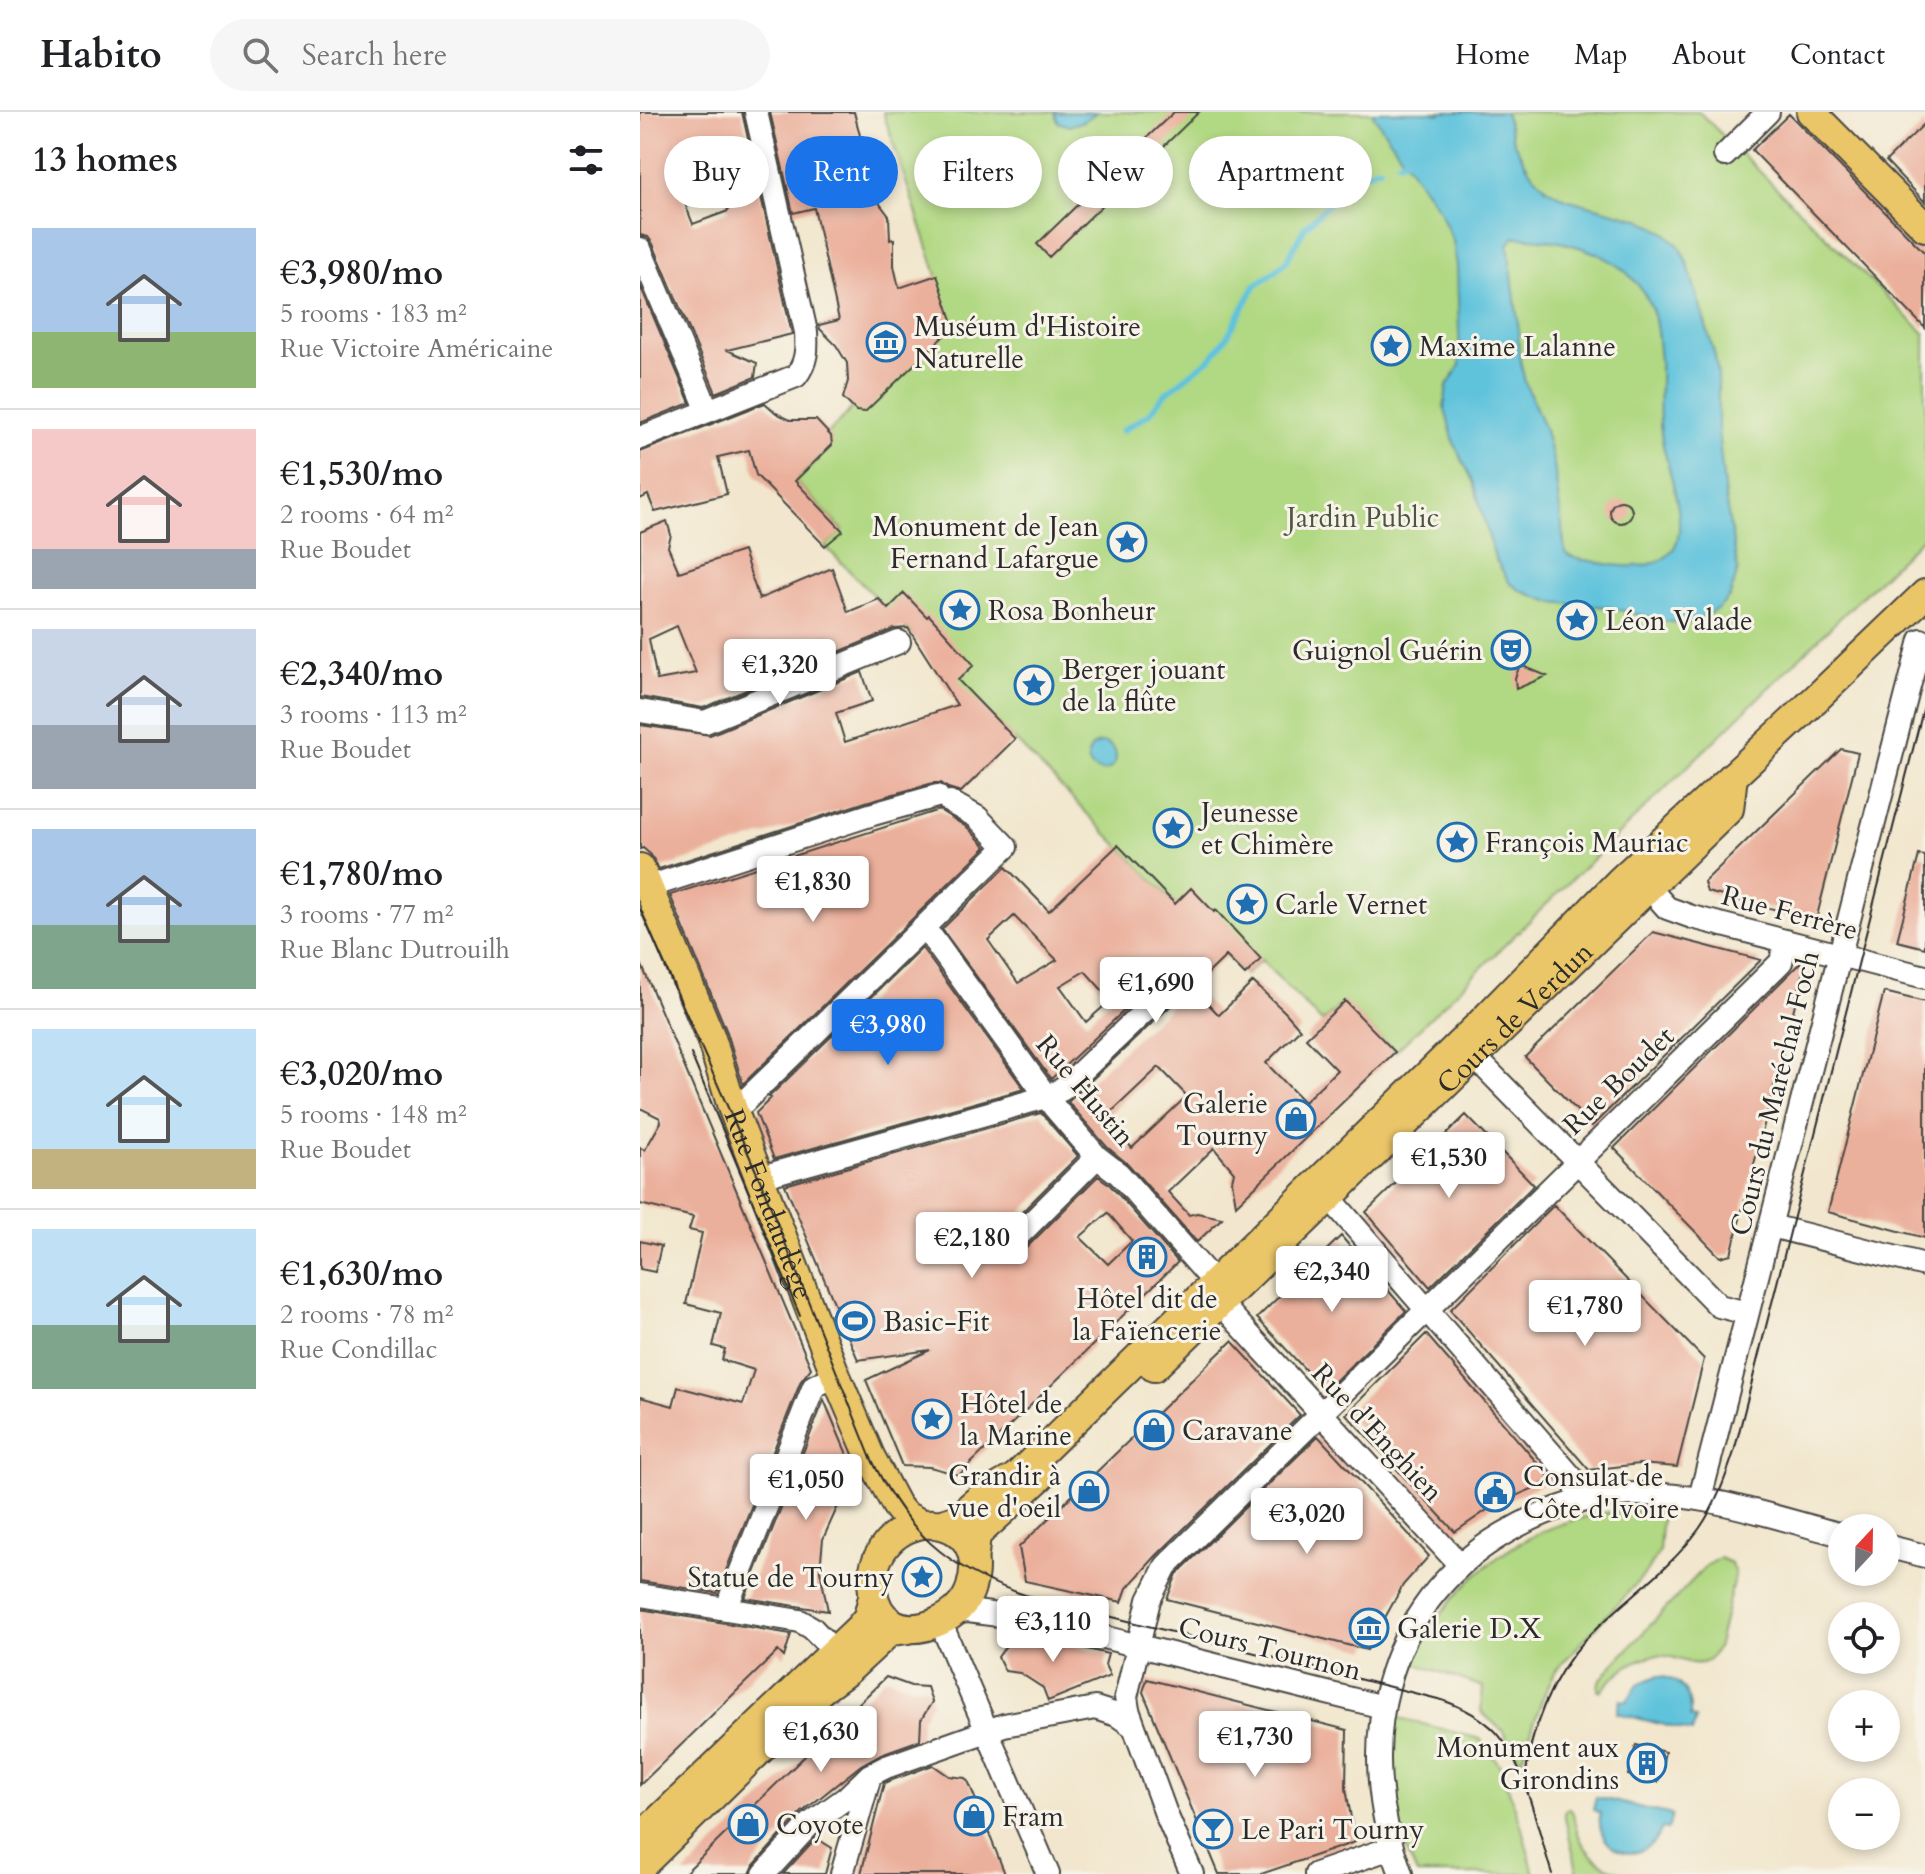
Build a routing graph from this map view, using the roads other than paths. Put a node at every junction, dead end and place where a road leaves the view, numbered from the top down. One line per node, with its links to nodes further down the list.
1 (756, 112): 7 (street)
2 (1768, 112): 4 (street)
3 (1811, 112): 5 (main road)
4 (1725, 155)
5 (1921, 216)
6 (640, 249): 7 (street)
7 (708, 411): 8 (street)
8 (640, 438)
9 (1925, 594): 10 (main road, Cours de Verdun)
10 (1899, 618): 11 (street, Cours du Maréchal Foch); 15 (main road, Cours de Verdun)
11 (1923, 640): 13 (street, Cours du Maréchal Foch)
12 (899, 642): 14 (street)
13 (1916, 694): 21 (street, Cours du Maréchal Foch)
14 (640, 711)
15 (1733, 776): 16 (main road, Cours de Verdun); 18 (main road, Cours de Verdun)
16 (1684, 821): 18 (street); 24 (main road, Cours de Verdun)
17 (644, 877): 19 (street); 26 (main road, Rue Fondaudège)
18 (1649, 888): 20 (street, Rue Ferrère); 24 (main road, Cours de Verdun)
19 (922, 929): 25 (street, Rue Hustin); 26 (street)
20 (1786, 941): 21 (street, Rue Ferrère); 28 (street, Rue Boudet)
21 (1840, 956): 22 (street, Rue Ferrère); 31 (street, Cours du Maréchal Foch)
22 (1925, 977)
23 (1171, 986): 25 (street)
24 (1467, 1050): 28 (street); 30 (main road, Cours de Verdun); 34 (main road, Cours de Verdun)
25 (1046, 1097): 27 (street, Rue Hustin); 29 (street)
26 (732, 1107): 29 (main road, Rue Fondaudège)
27 (1097, 1157): 32 (street); 34 (street, Rue Hustin)
28 (1577, 1162): 35 (street, Rue Boudet); 36 (street)
29 (760, 1180): 37 (main road, Rue Fondaudège)
30 (1330, 1198): 34 (main road, Cours de Verdun); 35 (street)
31 (1771, 1226): 33 (street); 36 (street, Cours du Maréchal Foch)
32 (1012, 1242)
33 (1925, 1265)
34 (1217, 1293): 38 (street, Rue d'Enghien); 41 (main road, Cours de Verdun); 44 (main road, Cours de Verdun)
35 (1427, 1310): 38 (street, Rue Boudet); 40 (street)
36 (1747, 1313): 39 (street, Cours du Maréchal Foch)
37 (836, 1376): 41 (main road, Rue Fondaudège); 49 (street)
38 (1321, 1414): 46 (street, Rue d'Enghien); 52 (street, Rue Boudet)
39 (1700, 1498): 40 (street); 42 (street)
40 (1580, 1501): 46 (street)
41 (932, 1524): 44 (main road); 48 (main road)
42 (1828, 1531)
43 (1900, 1550): 45 (street)
44 (974, 1554): 50 (main road)
45 (1925, 1556)
46 (1460, 1565): 54 (street)
47 (640, 1595): 49 (street)
48 (873, 1597): 51 (main road); 53 (main road)
49 (729, 1609): 53 (street)
50 (948, 1617): 51 (main road); 52 (street, Cours Tournon); 56 (street)
51 (907, 1629): 62 (main road)
52 (1137, 1645): 54 (street, Cours Tournon); 55 (street, Rue Boudet)
53 (834, 1651): 60 (main road)
54 (1383, 1707): 61 (street)
55 (1134, 1727): 56 (street); 66 (street, Rue Boudet)
56 (987, 1730): 57 (street); 65 (street)
57 (870, 1775): 58 (street); 59 (street)
58 (834, 1807): 59 (street); 63 (street)
59 (857, 1820): 64 (street)
60 (640, 1838)
61 (1391, 1848): 67 (street); 68 (street)
62 (640, 1867)
63 (764, 1874)
64 (842, 1874)
65 (1048, 1874)
66 (1192, 1874)
67 (1316, 1874)
68 (1401, 1874)

